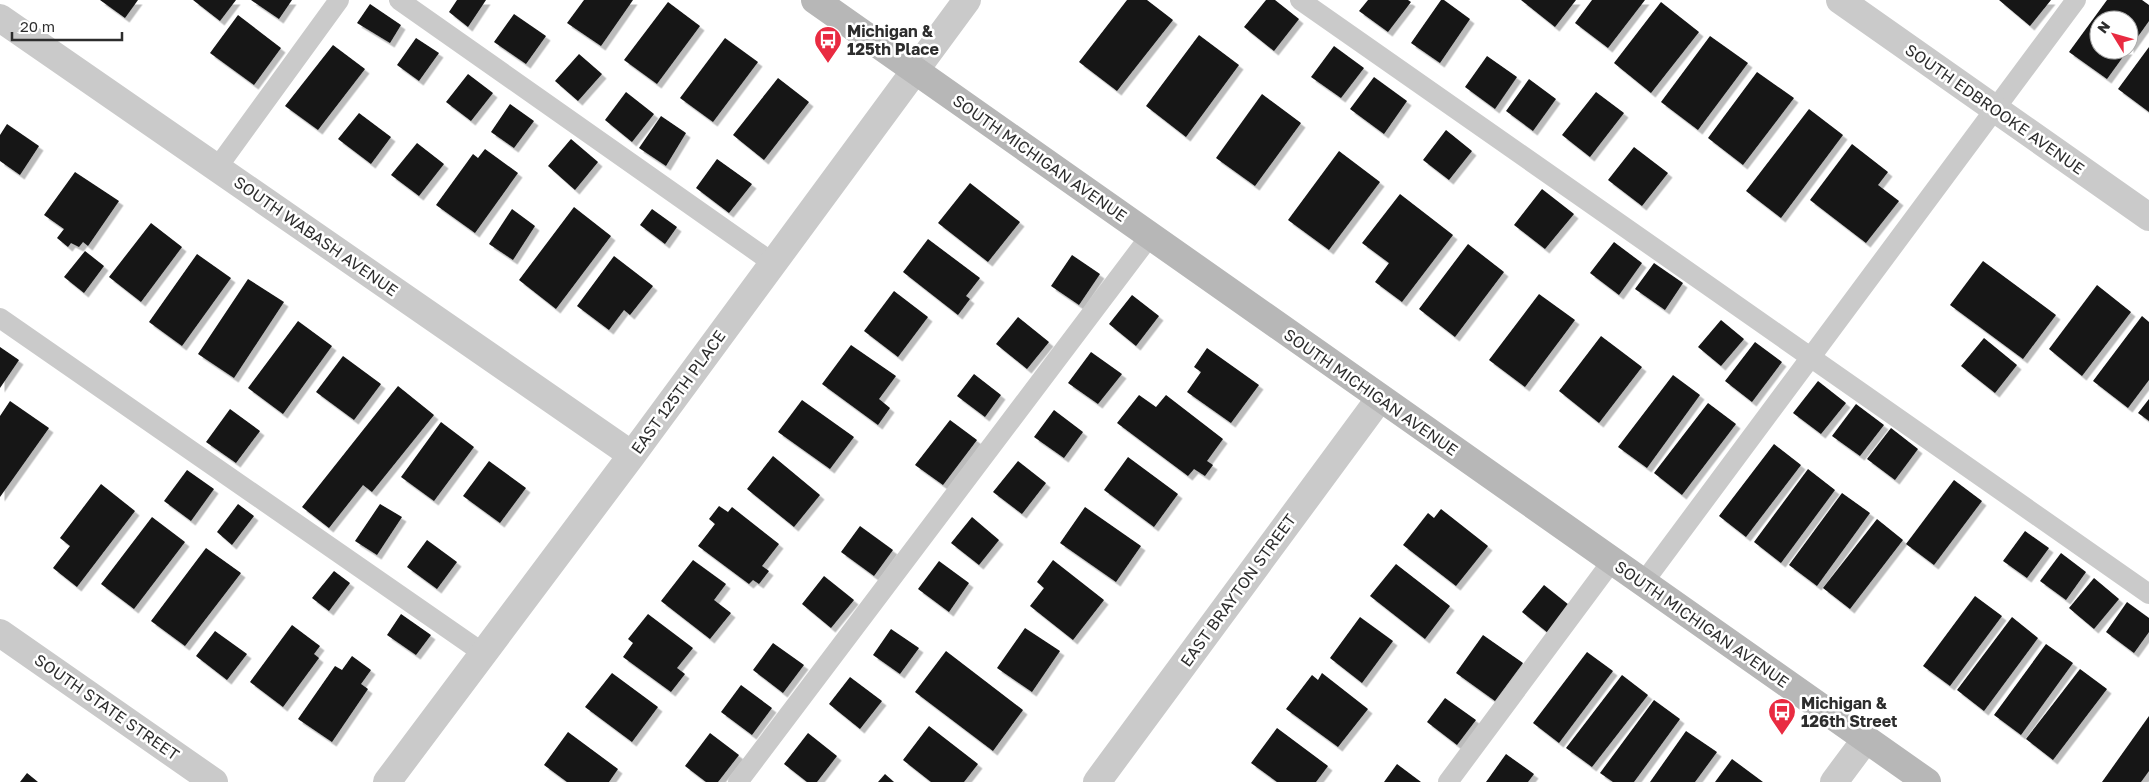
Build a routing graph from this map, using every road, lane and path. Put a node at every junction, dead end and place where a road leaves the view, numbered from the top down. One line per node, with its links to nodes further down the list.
1 (339, 0): 11 (lane)
2 (399, 0): 14 (lane)
3 (815, 0): 9 (main road, SOUTH MICHIGAN AVENUE)
4 (967, 0): 9 (street, EAST 125TH PLACE)
5 (1300, 0): 16 (lane)
6 (1840, 0): 10 (street, SOUTH EDBROOKE AVENUE)
7 (2076, 0): 10 (lane)
8 (0, 18): 11 (street, SOUTH WABASH AVENUE)
9 (915, 70): 13 (main road, SOUTH MICHIGAN AVENUE); 14 (street, EAST 125TH PLACE)
10 (1995, 109): 12 (street, SOUTH EDBROOKE AVENUE); 16 (lane)
11 (217, 168): 18 (street, SOUTH WABASH AVENUE)
12 (2149, 217)
13 (1150, 236): 17 (main road, SOUTH MICHIGAN AVENUE); 27 (lane)
14 (773, 263): 18 (street, EAST 125TH PLACE)
15 (0, 318): 23 (lane)
16 (1810, 357): 20 (lane); 21 (lane)
17 (1380, 398): 19 (main road, SOUTH MICHIGAN AVENUE); 28 (street, EAST BRAYTON STREET)
18 (632, 455): 23 (street, EAST 125TH PLACE)
19 (1612, 561): 20 (main road, SOUTH MICHIGAN AVENUE); 29 (lane)
20 (1643, 583): 24 (main road, SOUTH MICHIGAN AVENUE)
21 (2149, 594)
22 (0, 633): 25 (street, SOUTH STATE STREET)
23 (483, 653): 26 (street, EAST 125TH PLACE)
24 (1866, 739): 30 (street); 31 (main road, SOUTH MICHIGAN AVENUE)
25 (214, 782)
26 (387, 782)
27 (738, 782)
28 (1096, 782)
29 (1448, 782)
30 (1834, 782)
31 (1927, 782)

